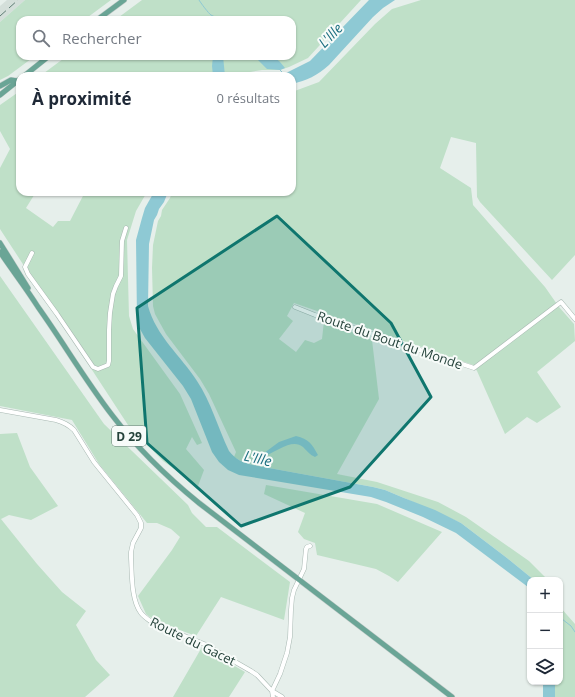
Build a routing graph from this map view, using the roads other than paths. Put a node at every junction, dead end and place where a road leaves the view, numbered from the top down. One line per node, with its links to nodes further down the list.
1 (124, 0): 2 (main road)
2 (102, 16)
3 (44, 60): 4 (main road)
4 (29, 72)
5 (16, 80): 7 (main road)
6 (16, 82): 8 (main road)
7 (0, 86)
8 (0, 95)
9 (126, 228): 12 (street)
10 (0, 243): 13 (main road, D 29)
11 (0, 252): 13 (main road, D 29)
12 (32, 253)
13 (38, 306): 18 (main road, D 29)
14 (295, 307): 15 (street, Route du Bout du Monde)
15 (575, 319)
16 (0, 410): 19 (street, Route du Gacet)
17 (310, 546): 18 (street)
18 (299, 580): 19 (street); 22 (main road, D 29)
19 (272, 691): 20 (street); 21 (street, Route du Gacet)
20 (273, 697)
21 (282, 697)
22 (452, 697)

